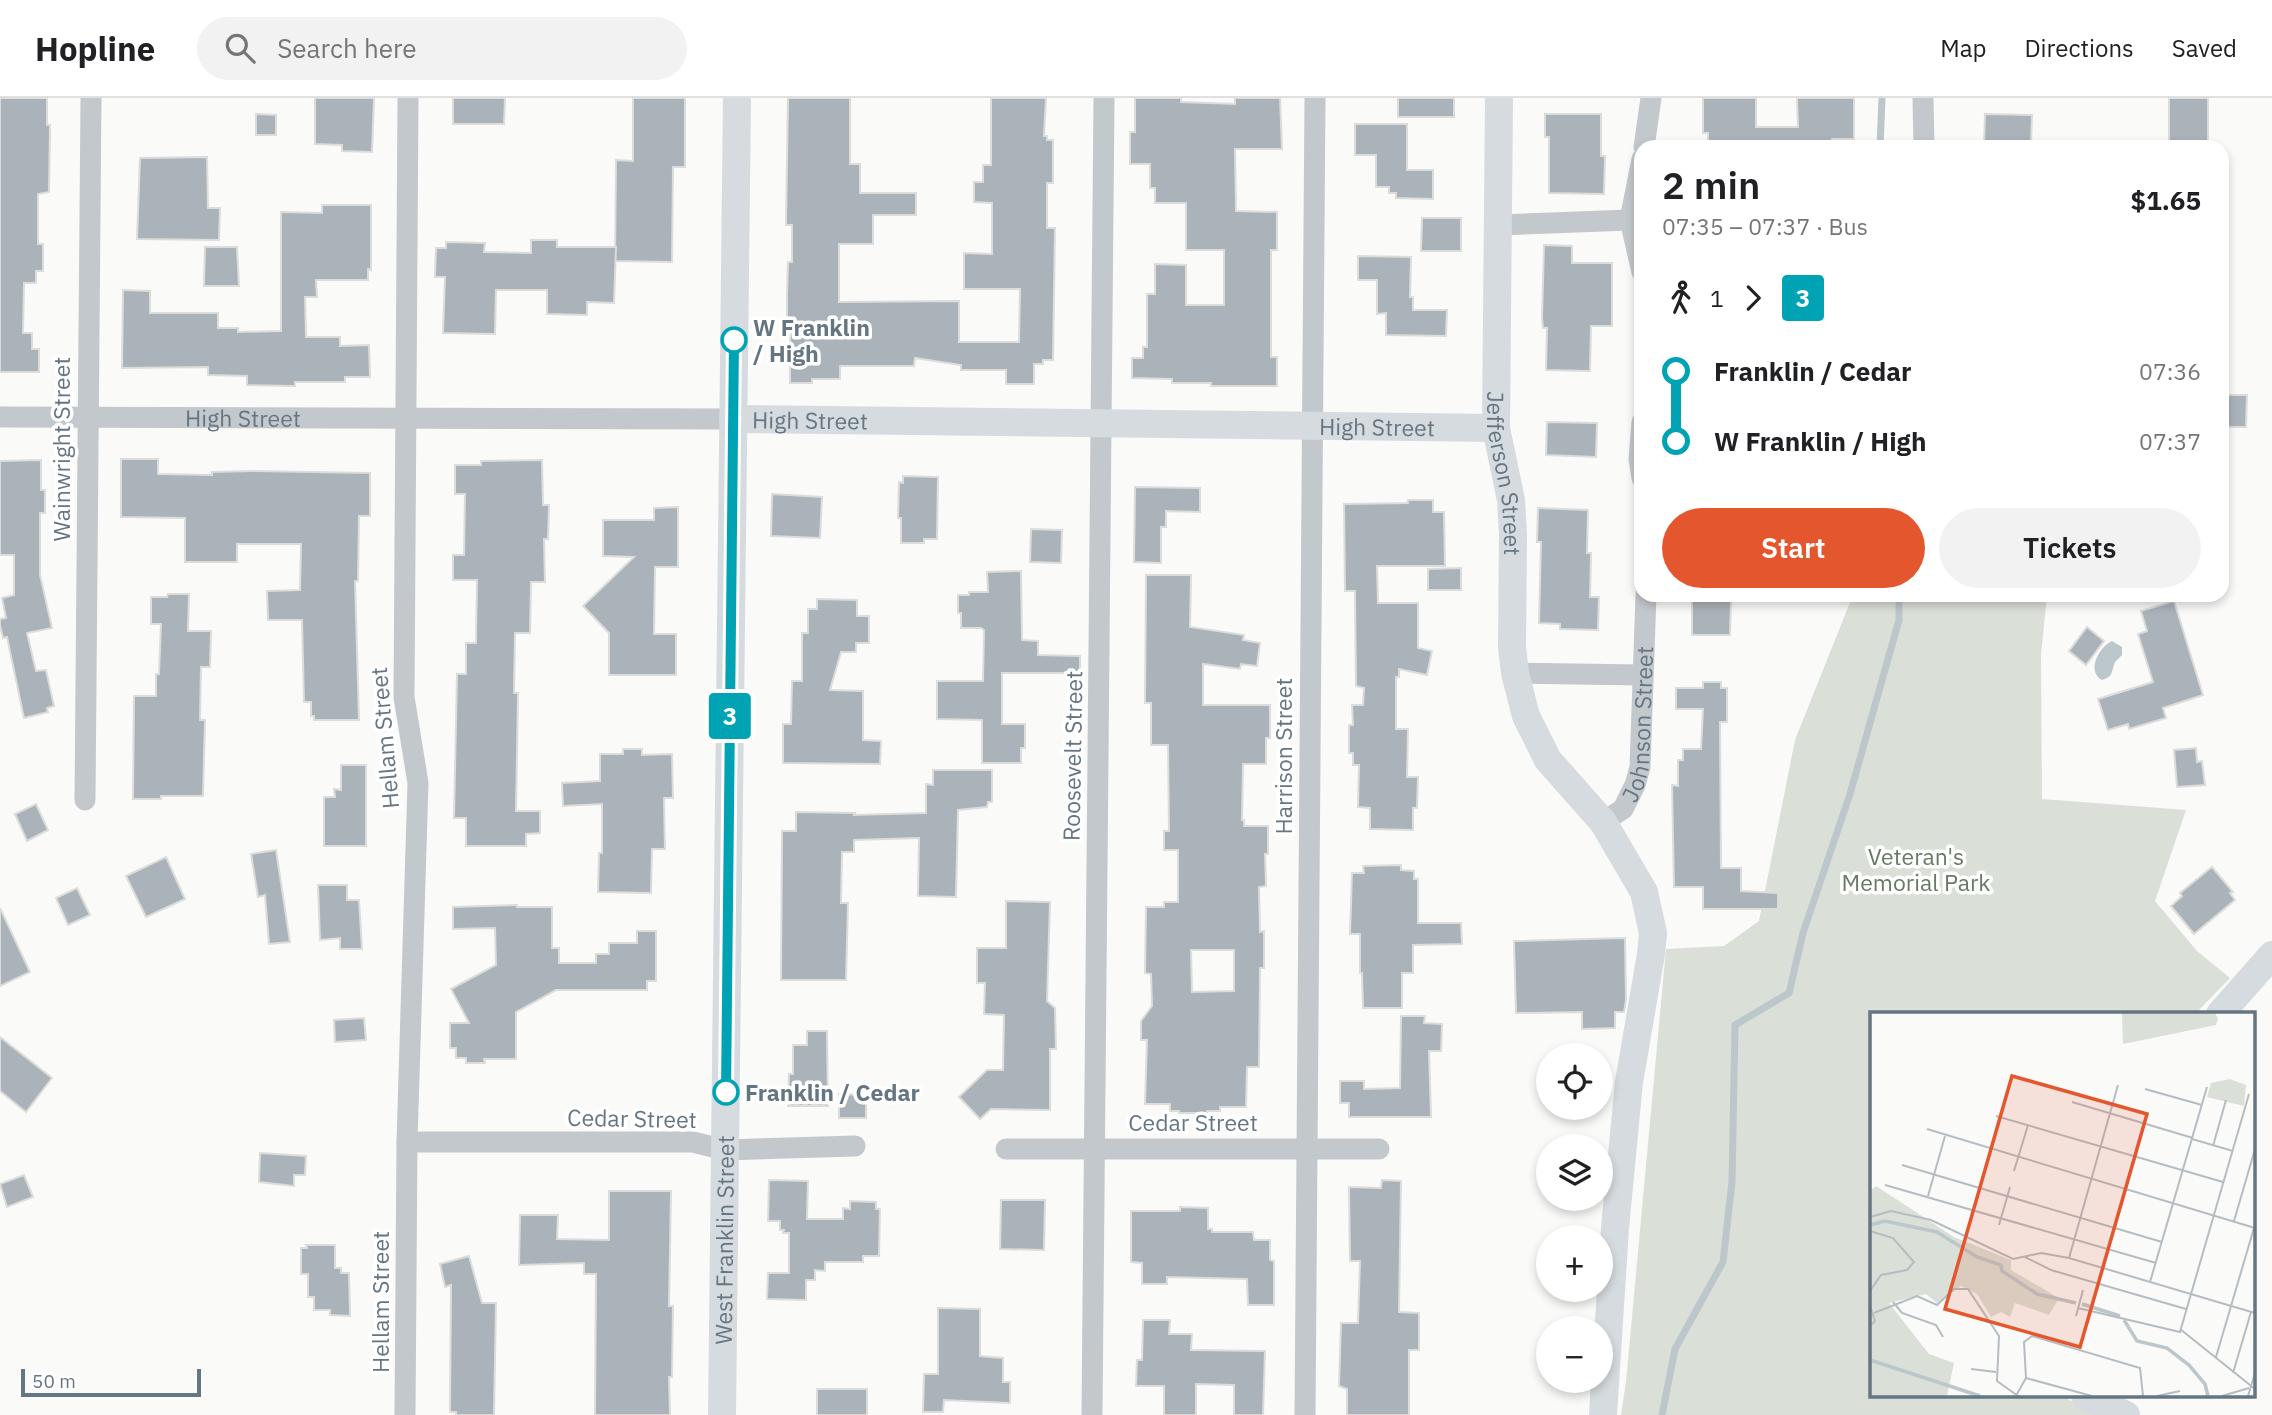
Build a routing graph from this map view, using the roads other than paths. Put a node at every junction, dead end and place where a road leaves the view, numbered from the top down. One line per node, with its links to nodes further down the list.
1 (91, 98): 16 (street, Wainwright Street)
2 (408, 98): 17 (street, Hellam Street)
3 (737, 98): 18 (street, West Franklin Street)
4 (1104, 98): 19 (street, Roosevelt Street)
5 (1315, 98): 20 (street, Harrison Street)
6 (1499, 98): 13 (street, Jefferson Street)
7 (1651, 98): 9 (street)
8 (1923, 98): 10 (street)
9 (1645, 140)
10 (1924, 140)
11 (1634, 200): 12 (street)
12 (1630, 220): 13 (street); 14 (street)
13 (1498, 225): 21 (street, Jefferson Street)
14 (1634, 237)
15 (0, 417): 16 (street, High Street)
16 (88, 418): 17 (street, High Street); 25 (street, Wainwright Street)
17 (405, 419): 18 (street, High Street); 29 (street, Hellam Street)
18 (733, 419): 19 (street, High Street); 35 (street, West Franklin Street)
19 (1102, 423): 20 (street, High Street); 31 (street, Roosevelt Street)
20 (1312, 425): 21 (street, High Street); 33 (street, Harrison Street)
21 (1496, 428): 23 (street, Jefferson Street)
22 (1646, 602): 24 (street, Johnson Street)
23 (1515, 673): 24 (street); 26 (street, Jefferson Street)
24 (1642, 675): 26 (street, Johnson Street)
25 (85, 800)
26 (1603, 822): 41 (street, Johnson Street)
27 (2272, 955): 28 (street)
28 (2222, 1012)
29 (407, 1142): 35 (street, Cedar Street); 37 (street, Hellam Street)
30 (855, 1146): 35 (street, Cedar Street)
31 (1094, 1148): 32 (street, Cedar Street); 33 (street, Cedar Street); 39 (street, Roosevelt Street)
32 (1006, 1149)
33 (1308, 1149): 34 (street, Cedar Street); 40 (street, Harrison Street)
34 (1379, 1149)
35 (725, 1150): 38 (street, West Franklin Street)
36 (2089, 1398): 42 (street)
37 (405, 1415)
38 (722, 1415)
39 (1092, 1415)
40 (1305, 1415)
41 (1603, 1415)
42 (2126, 1415)

